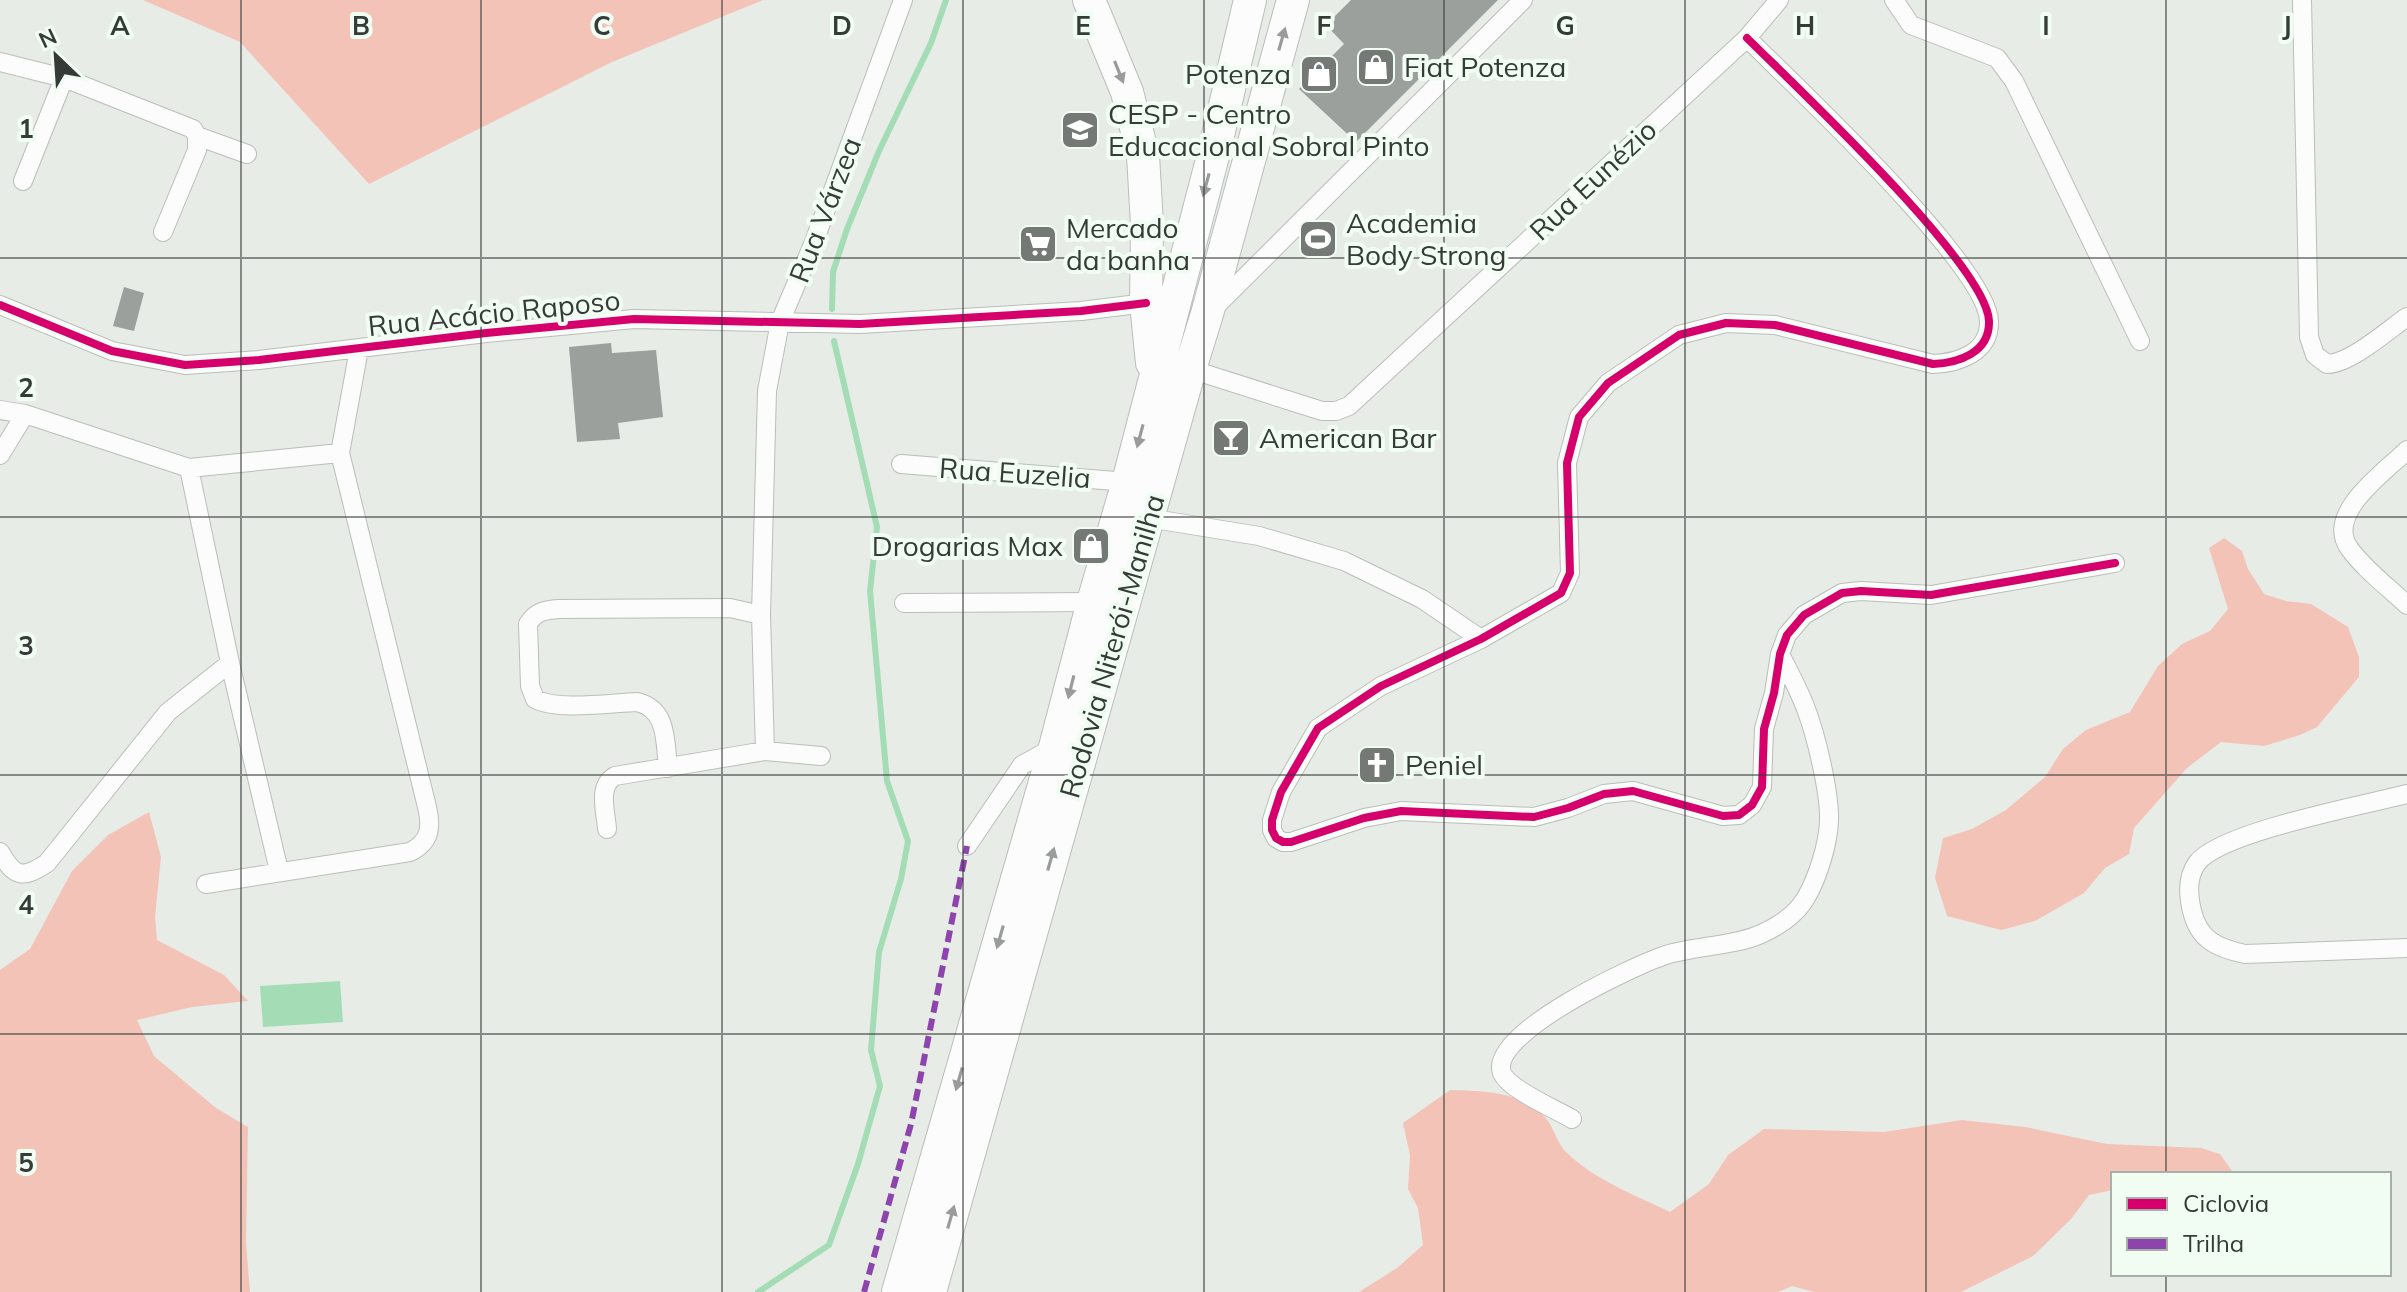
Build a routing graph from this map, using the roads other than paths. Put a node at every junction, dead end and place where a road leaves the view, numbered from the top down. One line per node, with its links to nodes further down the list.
1 (903, 0): 20 (street, Rua Várzea)
2 (1089, 0): 16 (highway, one-way to 16)
3 (1250, 0): 24 (highway, Rodovia Niterói-Manilha, one-way to 24)
4 (1293, 0): 18 (highway, Rodovia Niterói-Manilha, one-way to 4)
5 (1523, 0): 18 (street)
6 (1779, 0): 9 (street, Rua Eunézio)
7 (1894, 0): 21 (street)
8 (2302, 0): 19 (street)
9 (1747, 38): 23 (street, Rua Eunézio); 39 (street)
10 (0, 62): 11 (street)
11 (64, 78): 12 (street); 14 (street)
12 (197, 136): 13 (street); 15 (street)
13 (247, 154)
14 (23, 181)
15 (163, 232)
16 (1146, 303): 20 (street, Rua Acácio Raposo); 24 (highway)
17 (0, 305): 22 (street, Rua Acácio Raposo)
18 (1207, 314): 23 (highway, Rodovia Niterói-Manilha)
19 (2407, 317)
20 (780, 322): 22 (street, Rua Acácio Raposo); 38 (street, Rua Várzea)
21 (2140, 341)
22 (359, 349): 28 (street)
23 (1190, 369): 33 (highway, Rodovia Niterói-Manilha)
24 (1154, 383): 32 (highway, Rodovia Niterói-Manilha, one-way to 32)
25 (0, 410): 26 (street)
26 (25, 414): 29 (street); 31 (street)
27 (2407, 450): 37 (street)
28 (340, 453): 31 (street); 50 (street)
29 (0, 455)
30 (901, 464): 32 (street, Rua Euzelia)
31 (189, 468): 41 (street)
32 (1128, 482): 35 (highway, Rodovia Niterói-Manilha)
33 (1148, 518): 39 (street); 54 (highway, Rodovia Niterói-Manilha, one-way to 33)
34 (2115, 563): 40 (street)
35 (1093, 602): 36 (street); 42 (highway, Rodovia Niterói-Manilha, one-way to 42)
36 (904, 603)
37 (2407, 605)
38 (761, 615): 43 (street, Rua Várzea); 45 (street)
39 (1481, 639): 40 (street)
40 (1780, 654): 53 (street)
41 (230, 663): 49 (street); 50 (street)
42 (1055, 747): 48 (street); 54 (highway, Rodovia Niterói-Manilha, one-way to 54)
43 (765, 751): 44 (street); 45 (street)
44 (821, 756)
45 (668, 768): 47 (street)
46 (2407, 794): 52 (street)
47 (607, 829)
48 (967, 846)
49 (0, 852)
50 (279, 871): 51 (street)
51 (206, 884)
52 (2407, 948)
53 (1572, 1119)
54 (906, 1288)

